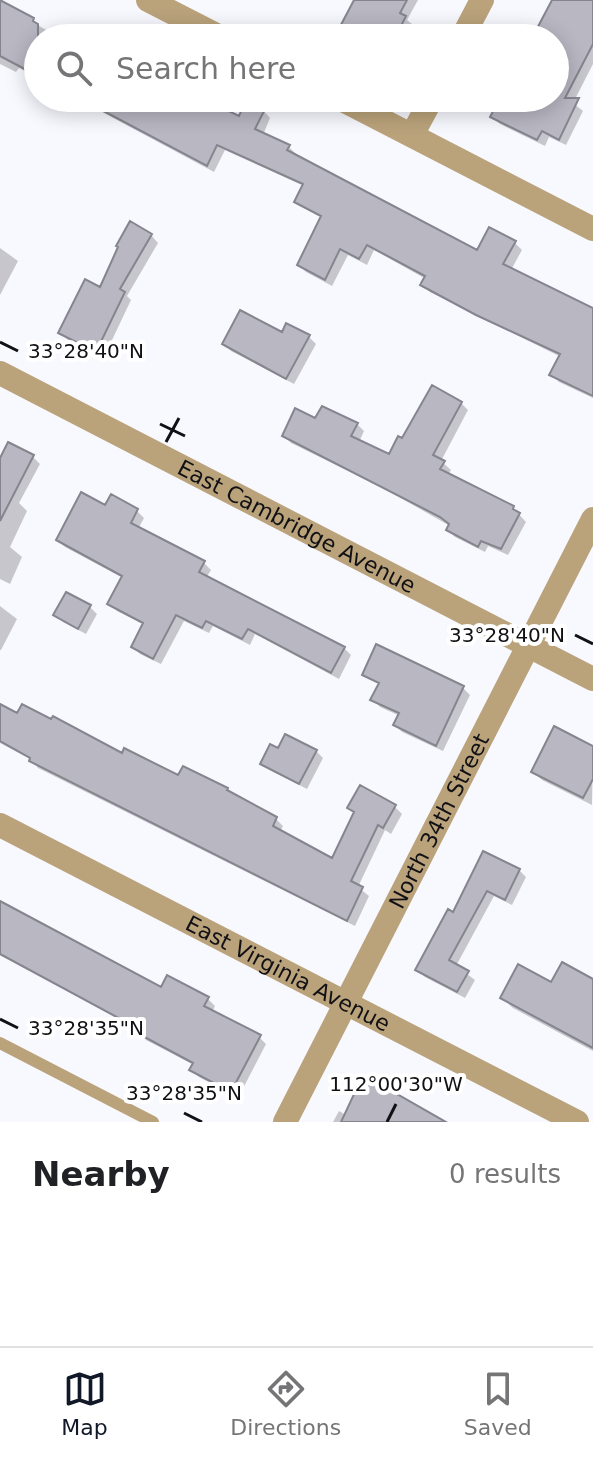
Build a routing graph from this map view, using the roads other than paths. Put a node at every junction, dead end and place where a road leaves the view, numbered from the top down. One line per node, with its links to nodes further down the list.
1 (148, 0): 3 (street)
2 (482, 0): 4 (street)
3 (195, 24)
4 (469, 24)
5 (367, 112): 7 (street)
6 (424, 112): 7 (street)
7 (412, 135): 8 (street)
8 (593, 229)
9 (0, 373): 11 (street, East Cambridge Avenue)
10 (593, 519): 11 (street, North 34th Street)
11 (529, 646): 12 (street, East Cambridge Avenue); 14 (street, North 34th Street)
12 (593, 679)
13 (0, 825): 14 (street, East Virginia Avenue)
14 (346, 1003): 17 (street, North 34th Street); 18 (street, East Virginia Avenue)
15 (0, 1043): 16 (lane)
16 (153, 1122)
17 (285, 1122)
18 (577, 1122)

